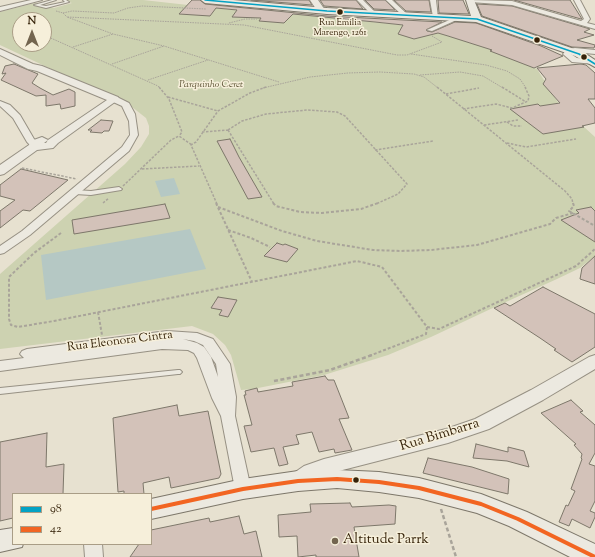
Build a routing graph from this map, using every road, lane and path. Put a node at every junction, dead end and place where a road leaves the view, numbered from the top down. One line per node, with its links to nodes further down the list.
1 (39, 0): 11 (street)
2 (55, 0): 3 (lane)
3 (64, 0)
4 (205, 0): 13 (main road)
5 (314, 0): 13 (street)
6 (360, 0): 15 (street)
7 (389, 0): 16 (street)
8 (433, 0): 17 (street)
9 (470, 0): 20 (main road); 21 (street)
10 (577, 0): 21 (street)
11 (0, 10)
12 (209, 10): 14 (path)
13 (321, 10): 15 (main road)
14 (63, 13)
15 (373, 13): 16 (main road)
16 (404, 15): 17 (main road)
17 (436, 17): 18 (main road)
18 (458, 18): 20 (main road); 24 (street)
19 (257, 19): 22 (path)
20 (477, 19): 30 (main road)
21 (585, 21): 23 (street)
22 (228, 24): 25 (path); 33 (path)
23 (594, 25)
24 (431, 33): 33 (path)
25 (113, 34): 27 (path); 28 (path)
26 (52, 38): 28 (path)
27 (164, 46): 35 (path); 38 (path)
28 (72, 47): 38 (path)
29 (0, 49): 34 (street)
30 (570, 51): 32 (street); 37 (main road)
31 (0, 52): 34 (street)
32 (595, 52)
33 (410, 54): 46 (path)
34 (17, 58): 36 (street); 45 (street)
35 (209, 59): 40 (path); 41 (path)
36 (0, 63)
37 (594, 63)
38 (110, 64): 40 (path)
39 (419, 76): 41 (path); 43 (path); 46 (path)
40 (147, 81): 44 (path)
41 (280, 82): 49 (path)
42 (479, 88): 43 (path)
43 (446, 94): 48 (path)
44 (167, 97): 49 (path); 56 (path)
45 (109, 99): 59 (street); 69 (street)
46 (526, 102): 48 (path)
47 (0, 103): 59 (street)
48 (463, 109): 52 (path)
49 (218, 111): 55 (path)
50 (518, 120): 51 (path)
51 (506, 122): 52 (path); 53 (path)
52 (484, 125): 60 (path)
53 (522, 126)
54 (228, 130): 55 (path); 62 (path); 62 (path)
55 (202, 132): 61 (path)
56 (180, 136): 61 (path); 66 (path)
57 (576, 139): 60 (path)
58 (433, 141): 62 (path)
59 (40, 143): 64 (street)
60 (506, 143): 74 (path)
61 (192, 145): 65 (path)
62 (375, 150)
63 (0, 164): 64 (lane)
64 (15, 164): 67 (street); 68 (street); 69 (path)
65 (199, 166): 66 (path); 73 (path)
66 (141, 169): 70 (path)
67 (0, 171)
68 (0, 179)
69 (88, 181): 71 (street)
70 (119, 189): 71 (lane); 72 (path)
71 (75, 192): 77 (street)
72 (103, 203)
73 (217, 206): 74 (path); 76 (path)
74 (574, 213): 75 (path)
75 (595, 226)
76 (228, 230): 79 (path); 83 (path)
77 (26, 233): 81 (street); 82 (street)
78 (61, 233): 84 (path)
79 (270, 248)
80 (595, 249): 85 (path)
81 (0, 251)
82 (0, 258)
83 (252, 282): 84 (path); 85 (path)
84 (98, 312): 86 (path)
85 (427, 327): 91 (path)
86 (104, 343): 87 (street, Rua Eleonora Cintra); 93 (street, Rua Eleonora Cintra)
87 (0, 358)
88 (595, 361): 94 (street, Rua Bimbarra)
89 (0, 366): 93 (street, Rua Eleonora Cintra)
90 (178, 372): 92 (lane)
91 (274, 381)
92 (0, 391)
93 (228, 416): 95 (street, Rua Eleonora Cintra)
94 (298, 480): 95 (main road); 96 (main road)
95 (244, 489): 97 (main road)
96 (436, 492): 102 (path); 103 (main road)
97 (152, 508)
98 (12, 538): 99 (main road)
99 (0, 541)
100 (93, 545): 101 (street)
101 (94, 557)
102 (456, 557)
103 (595, 557)

